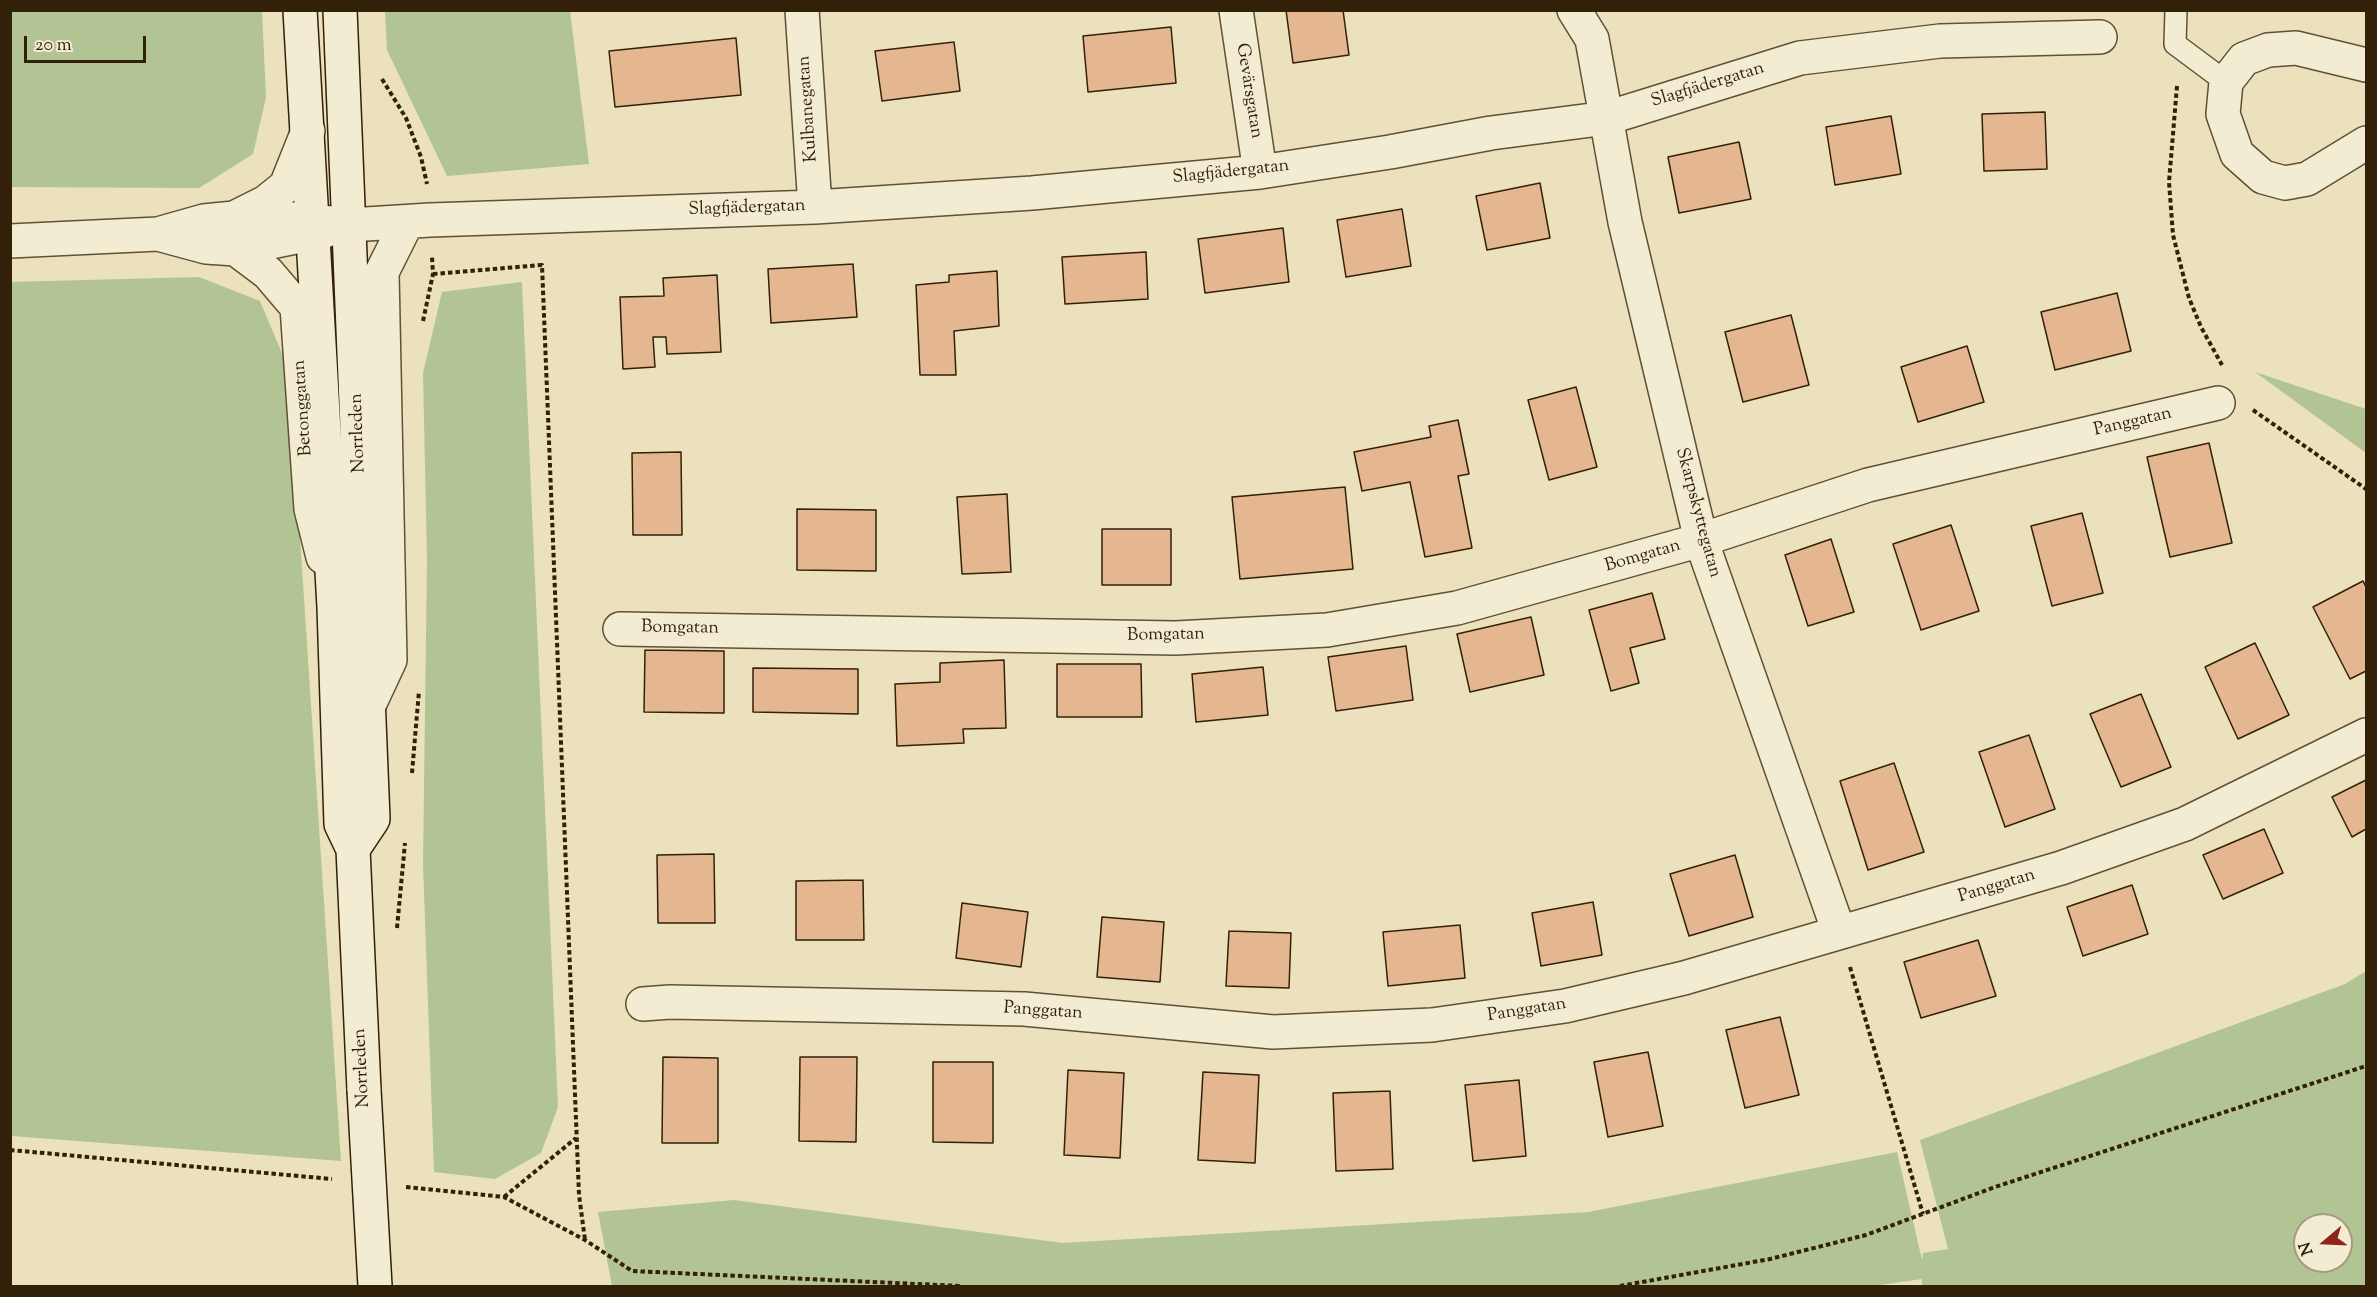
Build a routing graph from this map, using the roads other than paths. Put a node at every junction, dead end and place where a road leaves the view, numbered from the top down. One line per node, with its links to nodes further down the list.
1 (300, 10): 11 (street, Norrleden)
2 (340, 10): 16 (street, Norrleden)
3 (802, 10): 14 (street, Kulbanegatan)
4 (1236, 10): 13 (street, Gevärsgatan)
5 (1574, 10): 10 (street, Skarpskyttegatan)
6 (2176, 10): 9 (lane)
7 (2100, 37): 10 (street, Slagfjädergatan)
8 (2367, 65): 9 (street)
9 (2226, 82): 12 (street)
10 (1607, 117): 13 (street, Slagfjädergatan); 21 (street, Skarpskyttegatan)
11 (308, 131): 17 (street, Norrleden); 18 (street)
12 (2367, 143)
13 (1260, 172): 14 (street, Slagfjädergatan)
14 (815, 207): 15 (street, Slagfjädergatan)
15 (407, 222): 16 (street, Slagfjädergatan); 24 (street)
16 (350, 225): 17 (street); 24 (street, Norrleden)
17 (312, 228): 18 (street); 22 (street, Norrleden)
18 (235, 233): 19 (street); 22 (street, Betonggatan)
19 (10, 241)
20 (2222, 389): 21 (street, Panggatan)
21 (1701, 540): 23 (street, Bomgatan); 27 (street, Skarpskyttegatan)
22 (332, 592): 26 (street, Norrleden)
23 (620, 629)
24 (369, 705): 26 (street, Norrleden)
25 (2367, 735): 27 (street, Panggatan)
26 (353, 849): 29 (street, Norrleden, bridge)
27 (1839, 932): 28 (street, Panggatan)
28 (643, 1005)
29 (375, 1287)

